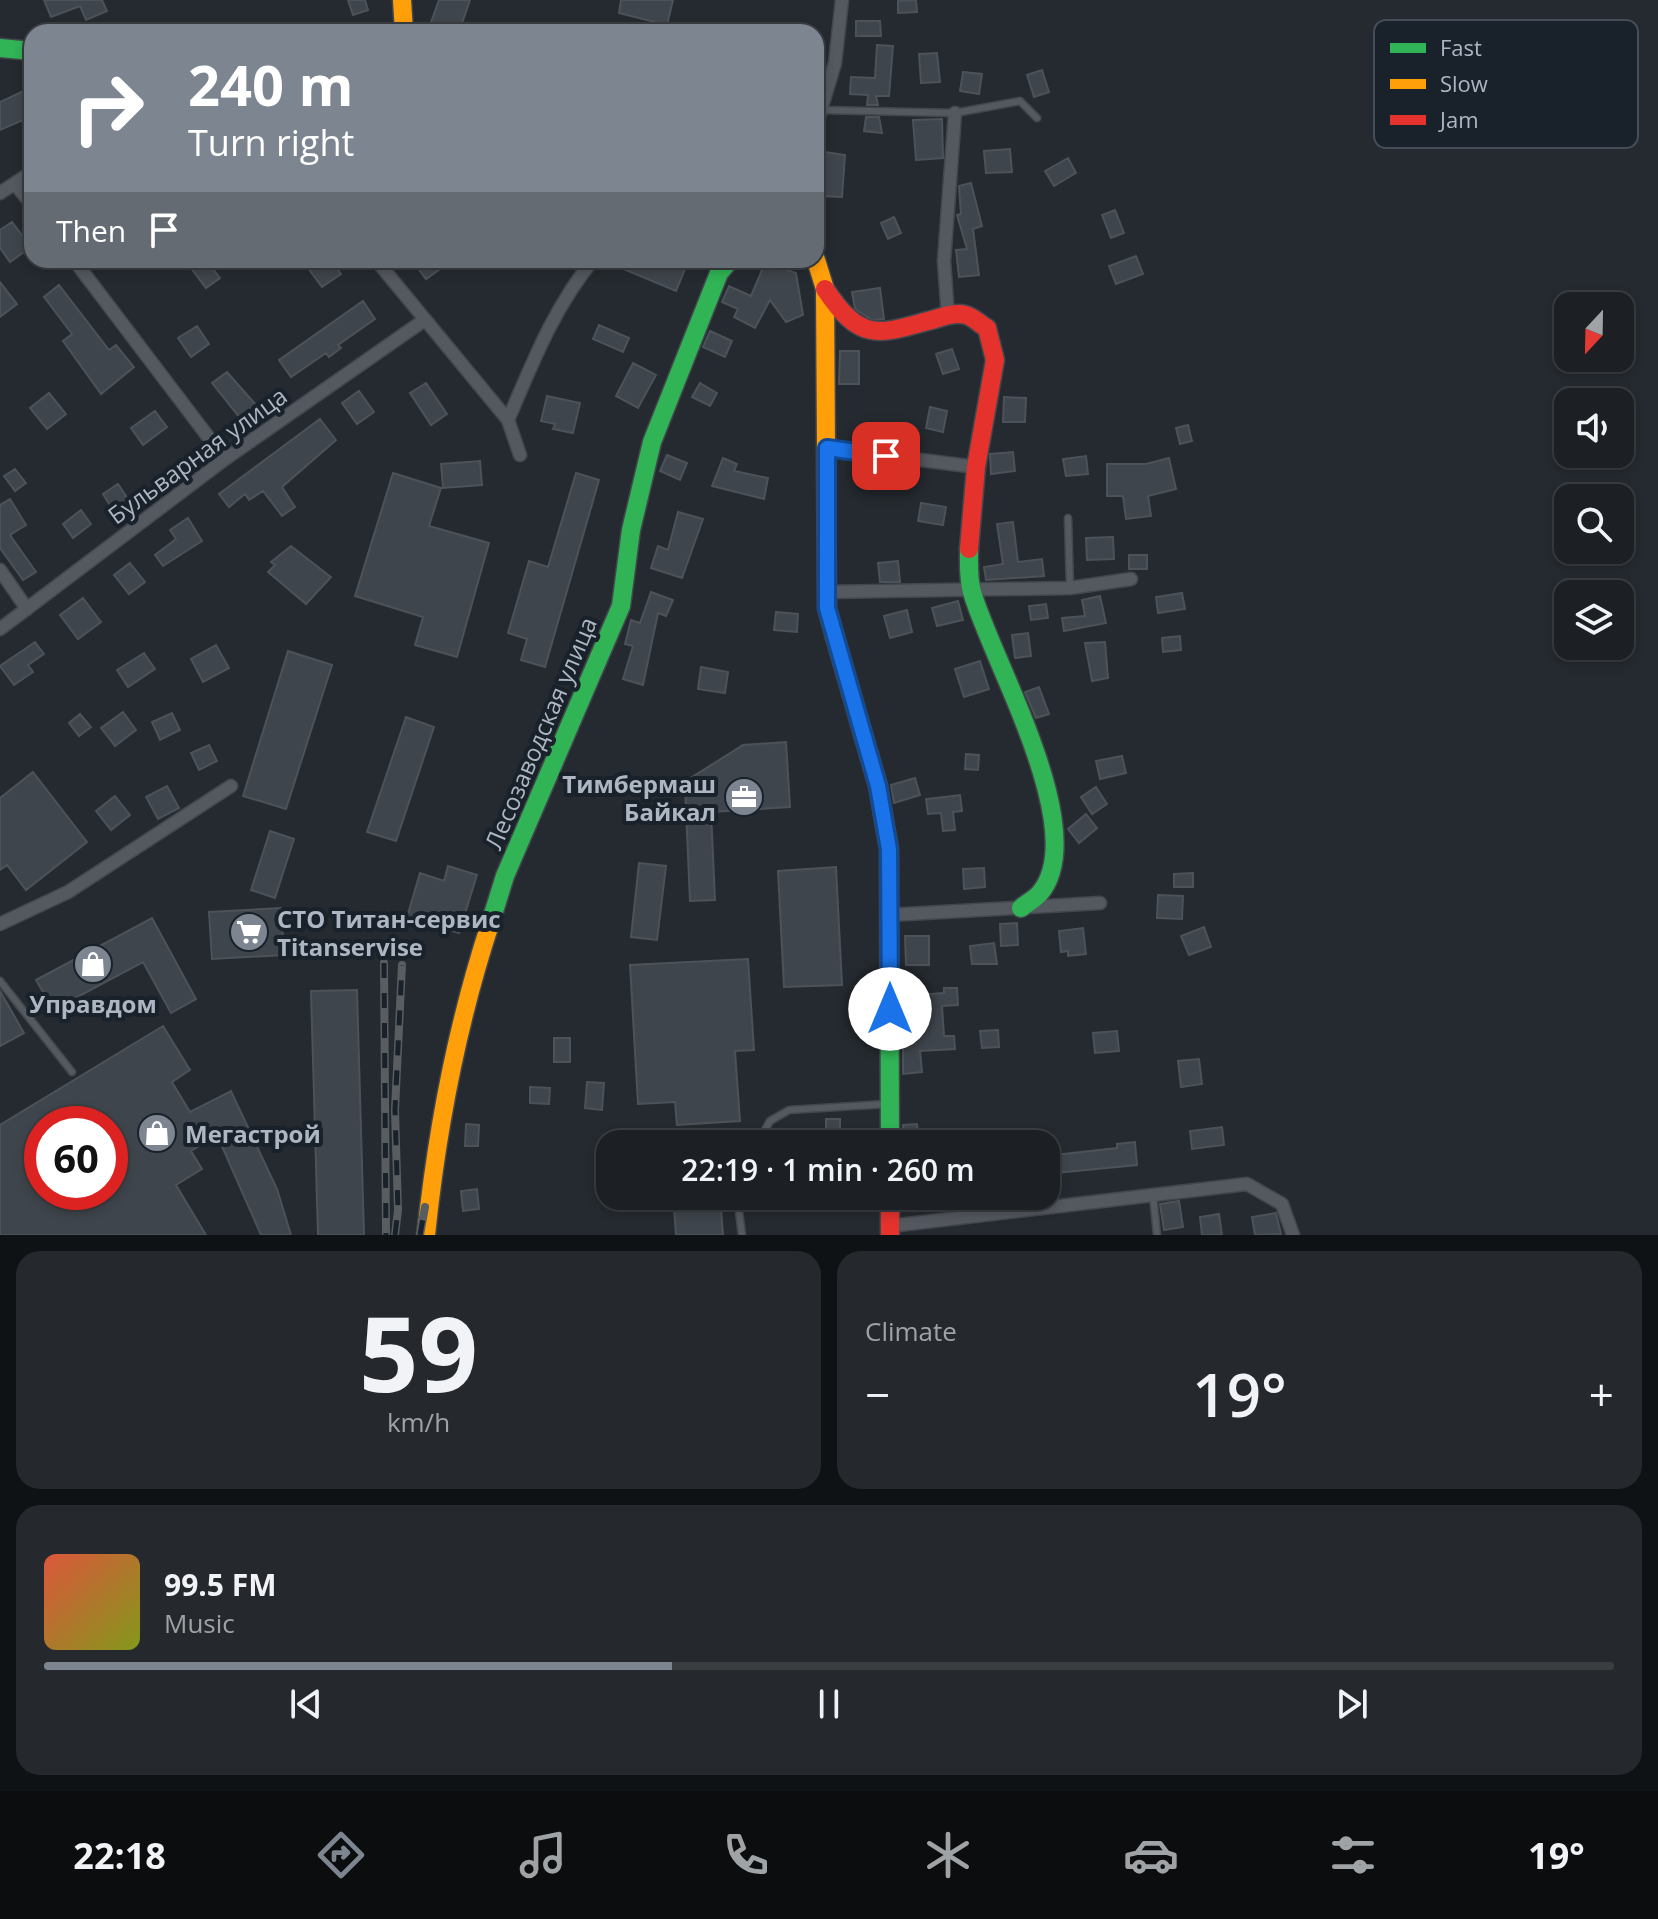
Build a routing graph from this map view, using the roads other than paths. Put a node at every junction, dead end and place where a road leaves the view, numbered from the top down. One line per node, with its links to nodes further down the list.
1 (402, 0): 3 (street)
2 (842, 0): 6 (street)
3 (404, 24)
4 (0, 48): 5 (street)
5 (24, 50)
6 (824, 100)
7 (824, 110): 8 (lane)
8 (955, 113): 9 (lane); 20 (street)
9 (1037, 118)
10 (24, 178): 11 (street)
11 (16, 185): 12 (street); 13 (street)
12 (0, 193)
13 (24, 195)
14 (80, 268): 25 (street)
15 (382, 268): 21 (street)
16 (587, 268): 22 (street)
17 (723, 268): 48 (street, Лесозаводская улица)
18 (818, 268): 19 (street)
19 (825, 289): 20 (street); 23 (street)
20 (948, 317): 26 (street)
21 (423, 321): 22 (street); 25 (street, Бульварная улица)
22 (508, 420): 24 (street)
23 (827, 448): 26 (street); 32 (street)
24 (520, 455)
25 (225, 459): 33 (street, Бульварная улица)
26 (976, 467): 31 (street)
27 (1068, 518): 30 (lane)
28 (0, 570): 33 (street)
29 (1131, 579): 30 (street)
30 (1070, 588): 31 (street)
31 (971, 590): 32 (street); 37 (street)
32 (825, 592): 38 (street)
33 (27, 609): 34 (street, Бульварная улица)
34 (0, 629)
35 (231, 786): 39 (street)
36 (1100, 903): 37 (street)
37 (1021, 908): 38 (street)
38 (889, 915): 42 (street)
39 (0, 924)
40 (0, 981): 41 (lane)
41 (72, 1072)
42 (890, 1103): 43 (lane); 44 (street)
43 (765, 1130)
44 (890, 1130)
45 (1153, 1194): 47 (street); 50 (lane); 51 (street)
46 (739, 1210): 49 (lane)
47 (890, 1230)
48 (426, 1235)
49 (742, 1235)
50 (1157, 1235)
51 (1293, 1235)

